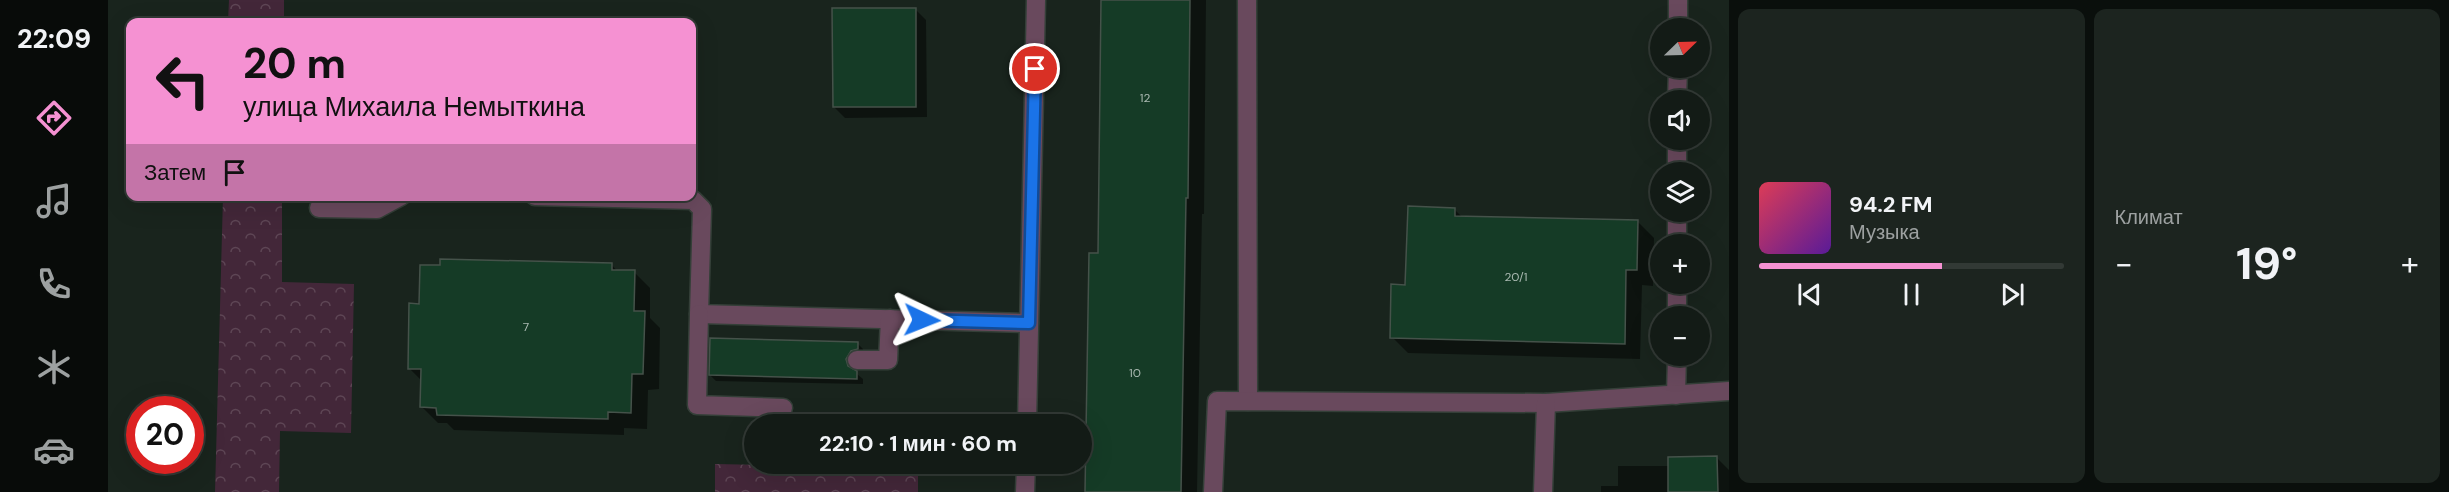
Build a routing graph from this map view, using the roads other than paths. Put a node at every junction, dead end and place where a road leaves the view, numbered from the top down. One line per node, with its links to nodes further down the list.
1 (1036, 0): 10 (street)
2 (1247, 0): 15 (street)
3 (1678, 0): 4 (street)
4 (1678, 18)
5 (392, 201): 7 (street)
6 (695, 201): 8 (street)
7 (319, 208)
8 (699, 314): 9 (street); 17 (street)
9 (890, 319): 10 (street); 11 (street)
10 (1029, 323): 18 (street)
11 (857, 360)
12 (1677, 366): 14 (street)
13 (1729, 391): 14 (street)
14 (1676, 395): 16 (street)
15 (1248, 401): 16 (street); 21 (street)
16 (1546, 403): 22 (street)
17 (783, 408)
18 (1027, 414)
19 (1026, 474): 20 (street)
20 (1025, 492)
21 (1214, 492)
22 (1543, 492)

